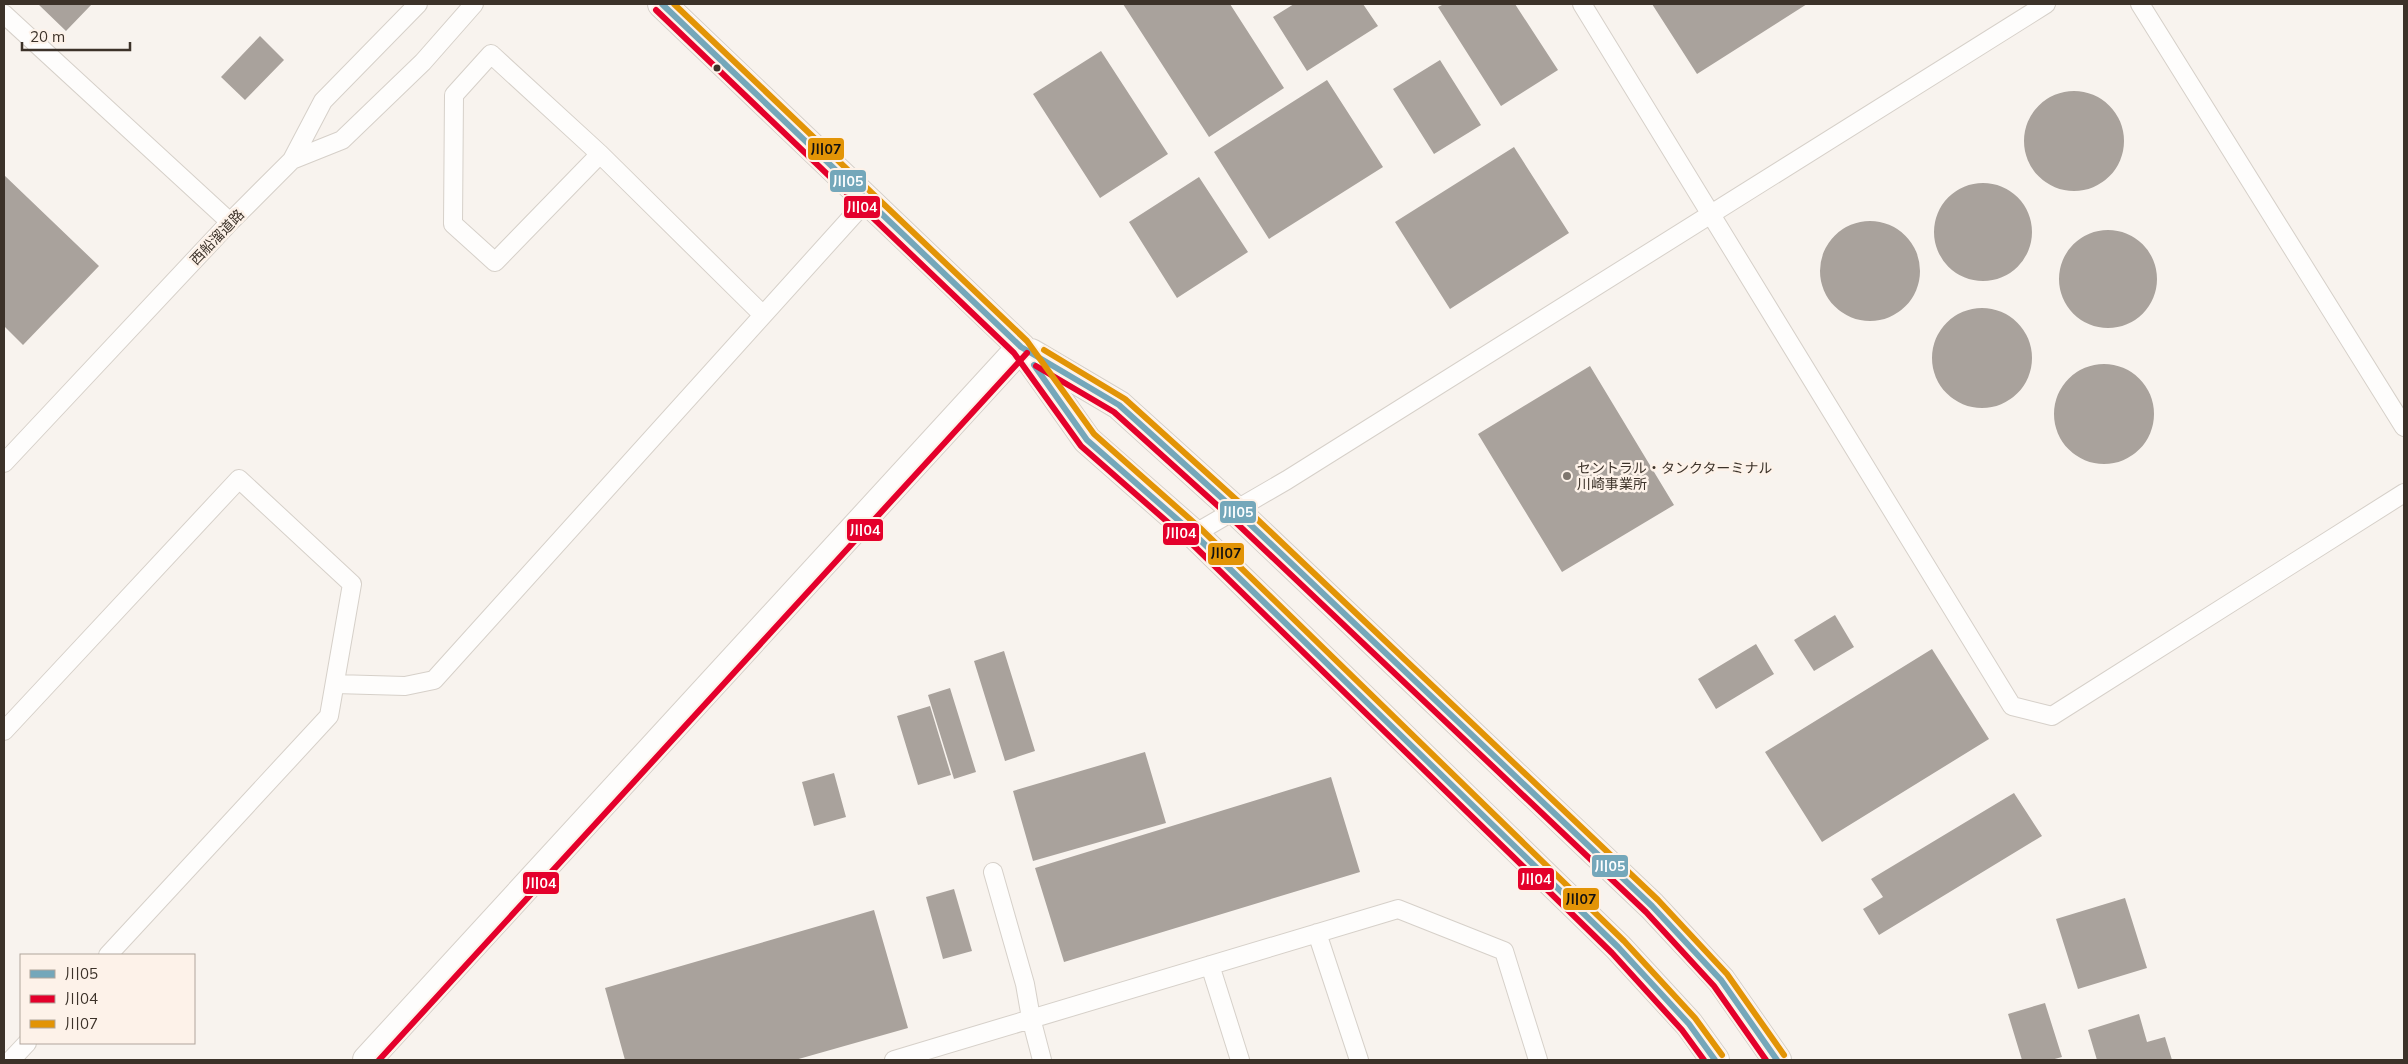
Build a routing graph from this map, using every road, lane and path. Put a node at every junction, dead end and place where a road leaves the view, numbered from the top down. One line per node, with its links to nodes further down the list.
1 (418, 4): 9 (lane, 西船溜道路)
2 (474, 4): 9 (lane)
3 (662, 4): 10 (street)
4 (1582, 4): 11 (lane)
5 (2046, 4): 11 (lane)
6 (2140, 4): 15 (lane)
7 (4, 14): 12 (lane)
8 (600, 154): 8 (lane); 13 (lane)
9 (292, 160): 12 (lane, 西船溜道路)
10 (867, 200): 13 (lane); 14 (street)
11 (1710, 214): 17 (lane); 18 (lane)
12 (230, 222): 16 (lane, 西船溜道路)
13 (763, 315): 20 (lane)
14 (1021, 347): 18 (street); 19 (street); 29 (street)
15 (2404, 427)
16 (4, 463)
17 (2404, 494)
18 (1234, 508): 19 (lane); 36 (street)
19 (1194, 534): 35 (street)
20 (335, 684): 21 (lane); 24 (lane)
21 (4, 732)
22 (993, 872): 26 (lane)
23 (1317, 933): 25 (lane); 33 (lane); 34 (lane)
24 (109, 954)
25 (1210, 964): 26 (lane); 32 (lane)
26 (1031, 1018): 30 (lane); 31 (lane)
27 (26, 1044): 28 (lane)
28 (11, 1060)
29 (367, 1060)
30 (894, 1060)
31 (1042, 1060)
32 (1240, 1060)
33 (1359, 1060)
34 (1538, 1060)
35 (1715, 1060)
36 (1777, 1060)

